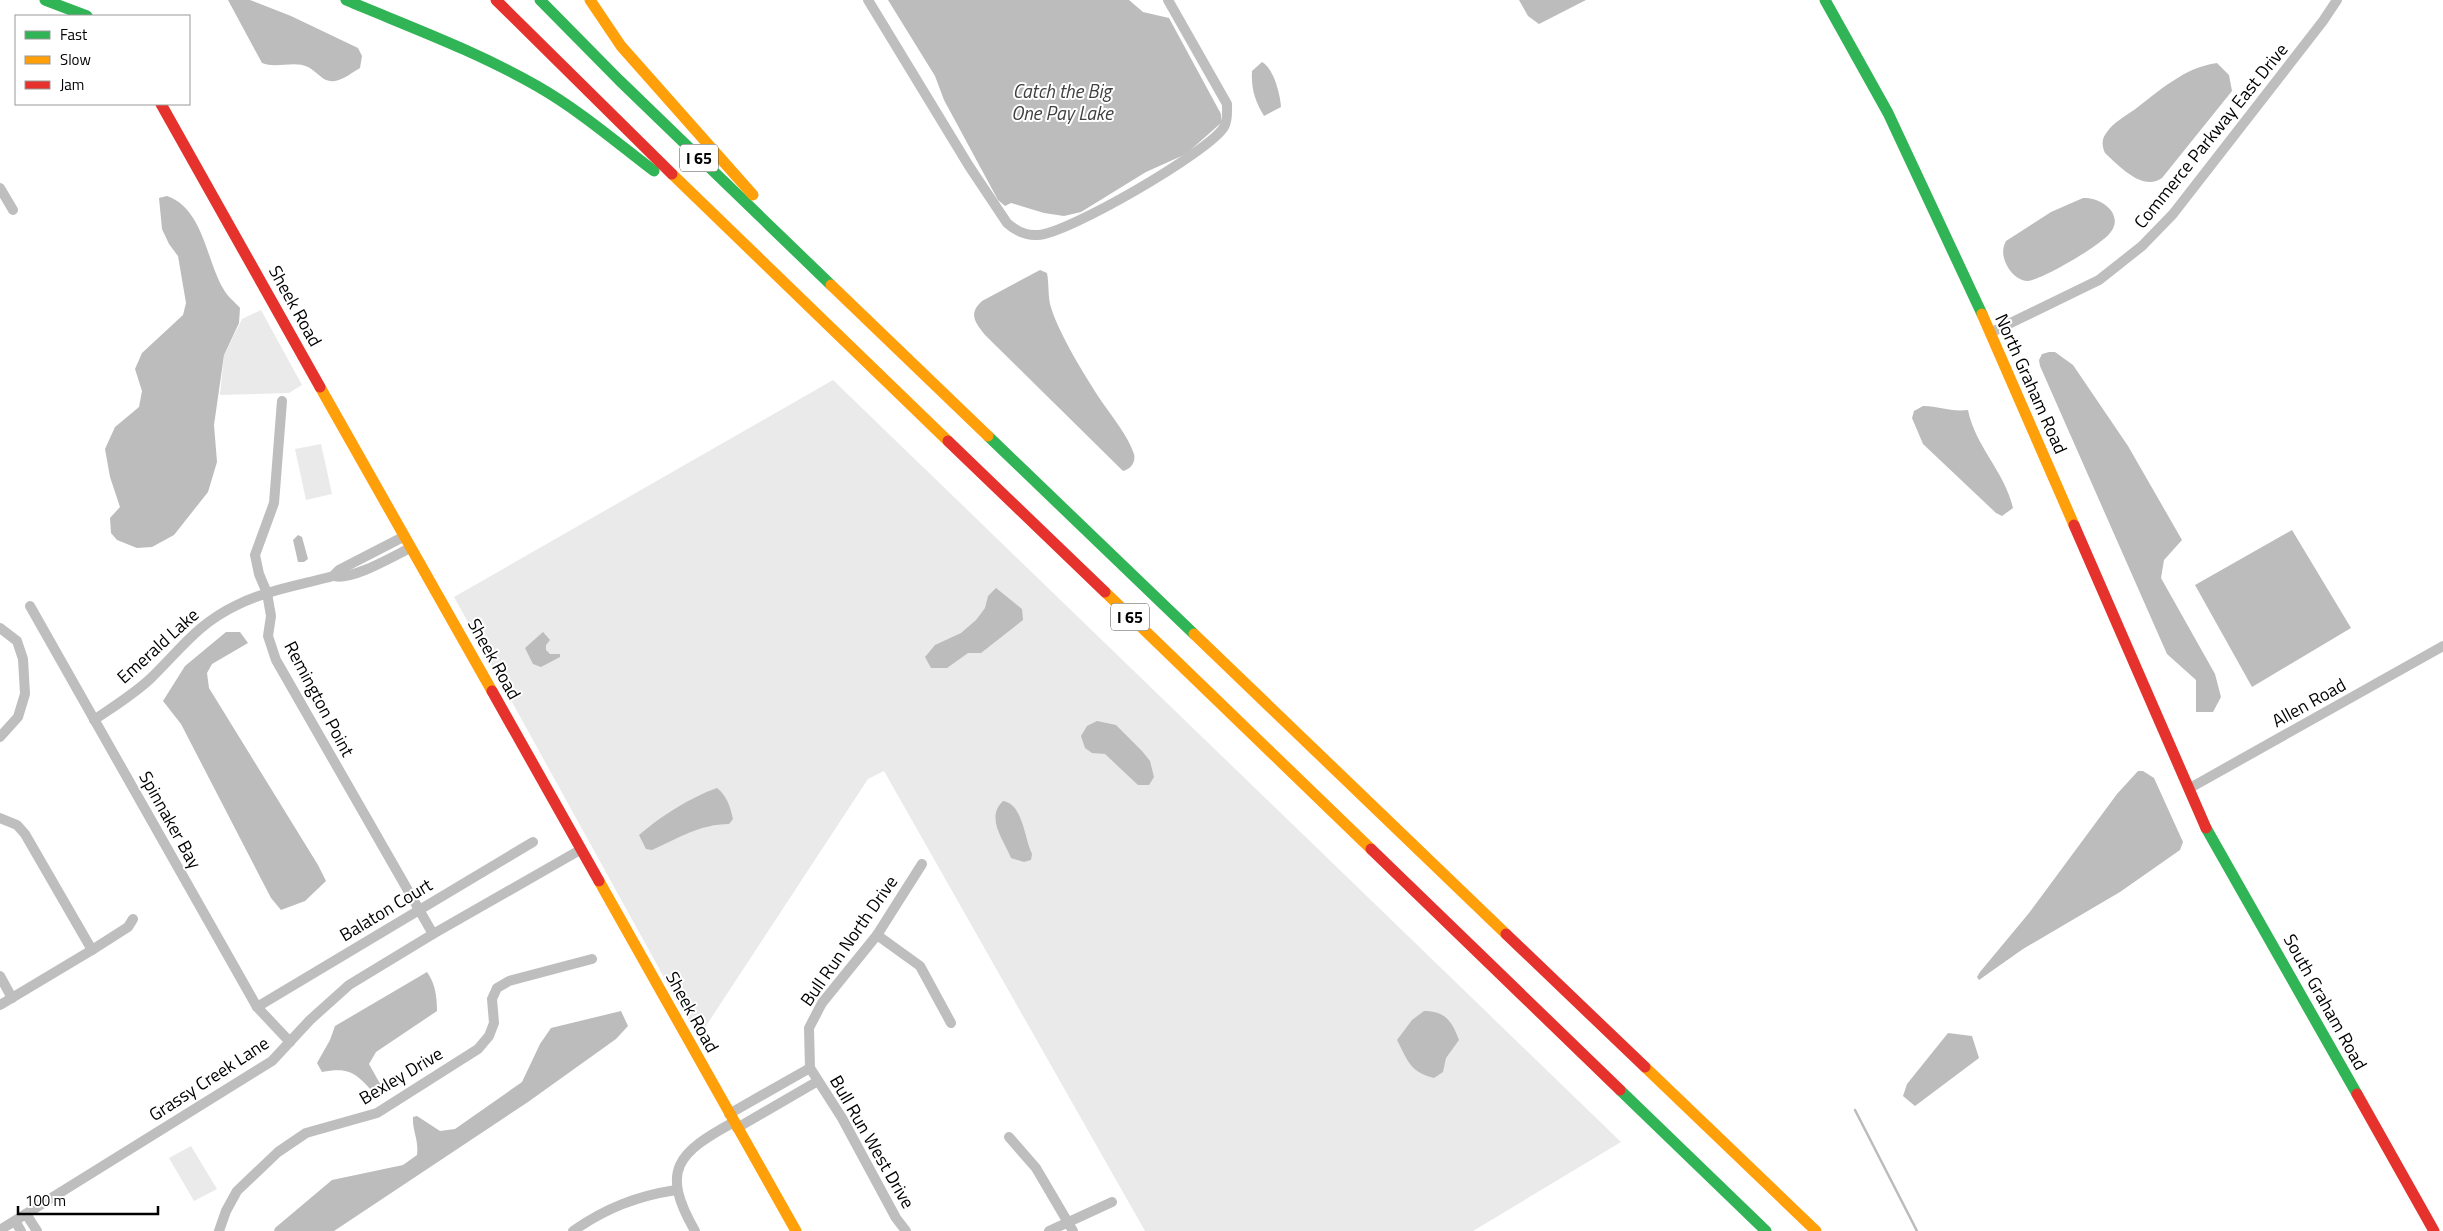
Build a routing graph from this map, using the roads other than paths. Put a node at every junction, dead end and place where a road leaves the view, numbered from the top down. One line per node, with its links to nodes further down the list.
1 (45, 0): 10 (main road)
2 (346, 0): 14 (main road)
3 (496, 0): 14 (main road, I 65)
4 (540, 0): 15 (main road, I 65)
5 (590, 0): 15 (main road)
6 (868, 0): 7 (street)
7 (1168, 0)
8 (1826, 0): 16 (main road, North Graham Road)
9 (2337, 0): 16 (street, Commerce Parkway East Drive)
10 (84, 15)
11 (162, 105): 18 (main road, Sheek Road)
12 (0, 188): 13 (street)
13 (13, 210)
14 (710, 212): 63 (main road, I 65)
15 (861, 314): 64 (main road, I 65)
16 (1990, 334): 27 (main road, North Graham Road)
17 (282, 401): 21 (street, Remington Point)
18 (403, 536): 19 (main road, Sheek Road); 20 (street, Emerald Lake)
19 (410, 548): 20 (street, Emerald Lake); 30 (main road, Sheek Road)
20 (333, 576): 21 (street, Emerald Lake)
21 (267, 593): 25 (street, Emerald Lake); 32 (street, Remington Point)
22 (30, 606): 25 (street, Spinnaker Bay)
23 (0, 628): 26 (street)
24 (2443, 646): 27 (street, Allen Road)
25 (94, 720): 41 (street, Spinnaker Bay)
26 (0, 737)
27 (2190, 788): 65 (main road, South Graham Road)
28 (0, 818): 36 (street)
29 (533, 842): 32 (street, Balaton Court)
30 (580, 850): 34 (street, Grassy Creek Lane); 46 (main road, Sheek Road)
31 (922, 864): 35 (street, Bull Run North Drive)
32 (419, 909): 34 (street, Remington Point); 41 (street, Balaton Court)
33 (133, 920): 36 (street)
34 (433, 934): 43 (street, Grassy Creek Lane)
35 (877, 935): 42 (street); 44 (street, Bull Run North Drive)
36 (92, 950): 39 (street)
37 (592, 959): 56 (street, Bexley Drive)
38 (0, 976): 39 (street)
39 (12, 998): 40 (street)
40 (0, 1005)
41 (257, 1007): 43 (street, Spinnaker Bay)
42 (951, 1023)
43 (290, 1042): 50 (street, Grassy Creek Lane)
44 (810, 1068): 45 (street, Bull Run West Drive); 46 (street)
45 (818, 1082): 46 (street); 60 (street, Bull Run West Drive)
46 (733, 1121): 48 (street); 59 (main road, Sheek Road)
47 (1009, 1136): 52 (street)
48 (676, 1190): 57 (street); 58 (street)
49 (1112, 1202): 52 (street)
50 (26, 1214): 51 (street, Grassy Creek Lane); 55 (street)
51 (15, 1221): 53 (street, Grassy Creek Lane); 54 (street)
52 (1068, 1221): 61 (street); 62 (street)
53 (0, 1230)
54 (21, 1231)
55 (37, 1231)
56 (219, 1231)
57 (573, 1231)
58 (695, 1231)
59 (796, 1231)
60 (906, 1231)
61 (1049, 1231)
62 (1073, 1231)
63 (1766, 1231)
64 (1816, 1231)
65 (2434, 1231)

